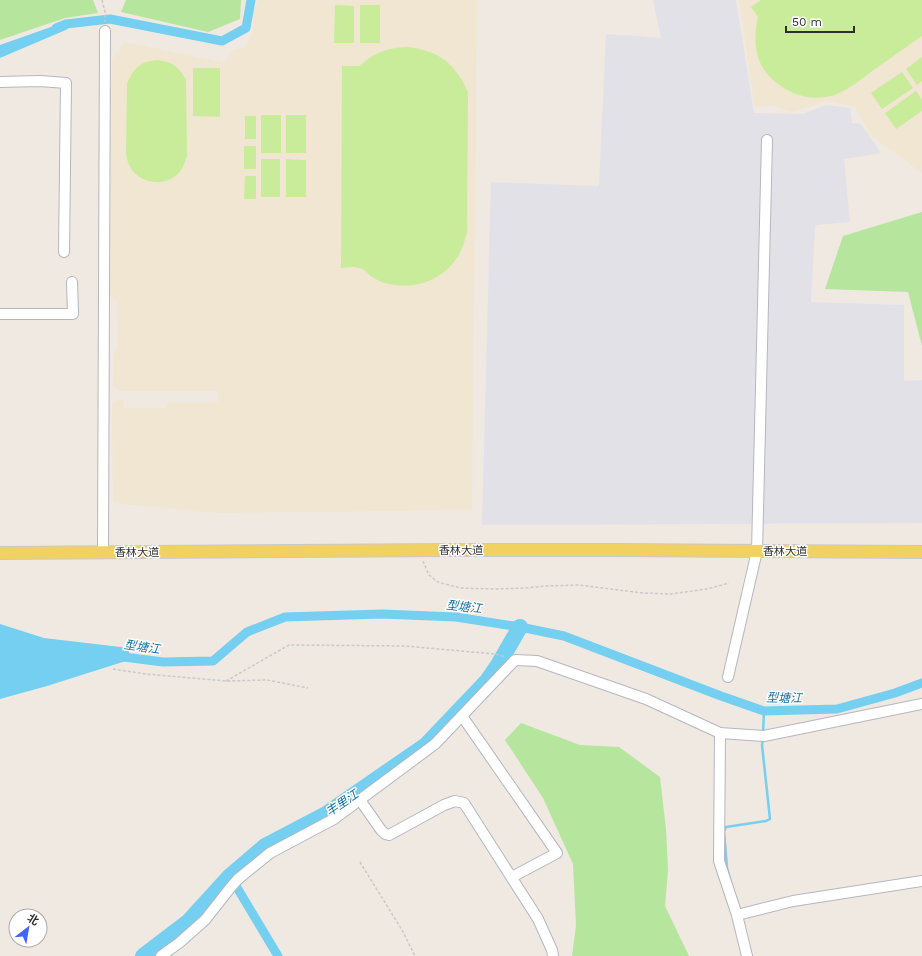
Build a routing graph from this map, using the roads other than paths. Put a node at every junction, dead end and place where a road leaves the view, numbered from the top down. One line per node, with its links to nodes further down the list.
1 (105, 31): 8 (street)
2 (0, 82): 4 (street)
3 (767, 140): 7 (street)
4 (64, 252)
5 (72, 282): 6 (street)
6 (0, 314)
7 (757, 551): 8 (main road, 香林大道); 9 (main road, 香林大道); 11 (street)
8 (103, 552): 10 (main road, 香林大道)
9 (922, 552)
10 (0, 553)
11 (728, 677)
12 (922, 704): 14 (street)
13 (462, 716): 14 (street); 15 (street); 16 (street)
14 (720, 733): 18 (street)
15 (360, 800): 16 (street); 19 (street)
16 (512, 877): 20 (street)
17 (922, 881): 18 (street)
18 (741, 914): 21 (street)
19 (161, 956)
20 (554, 956)
21 (747, 956)

